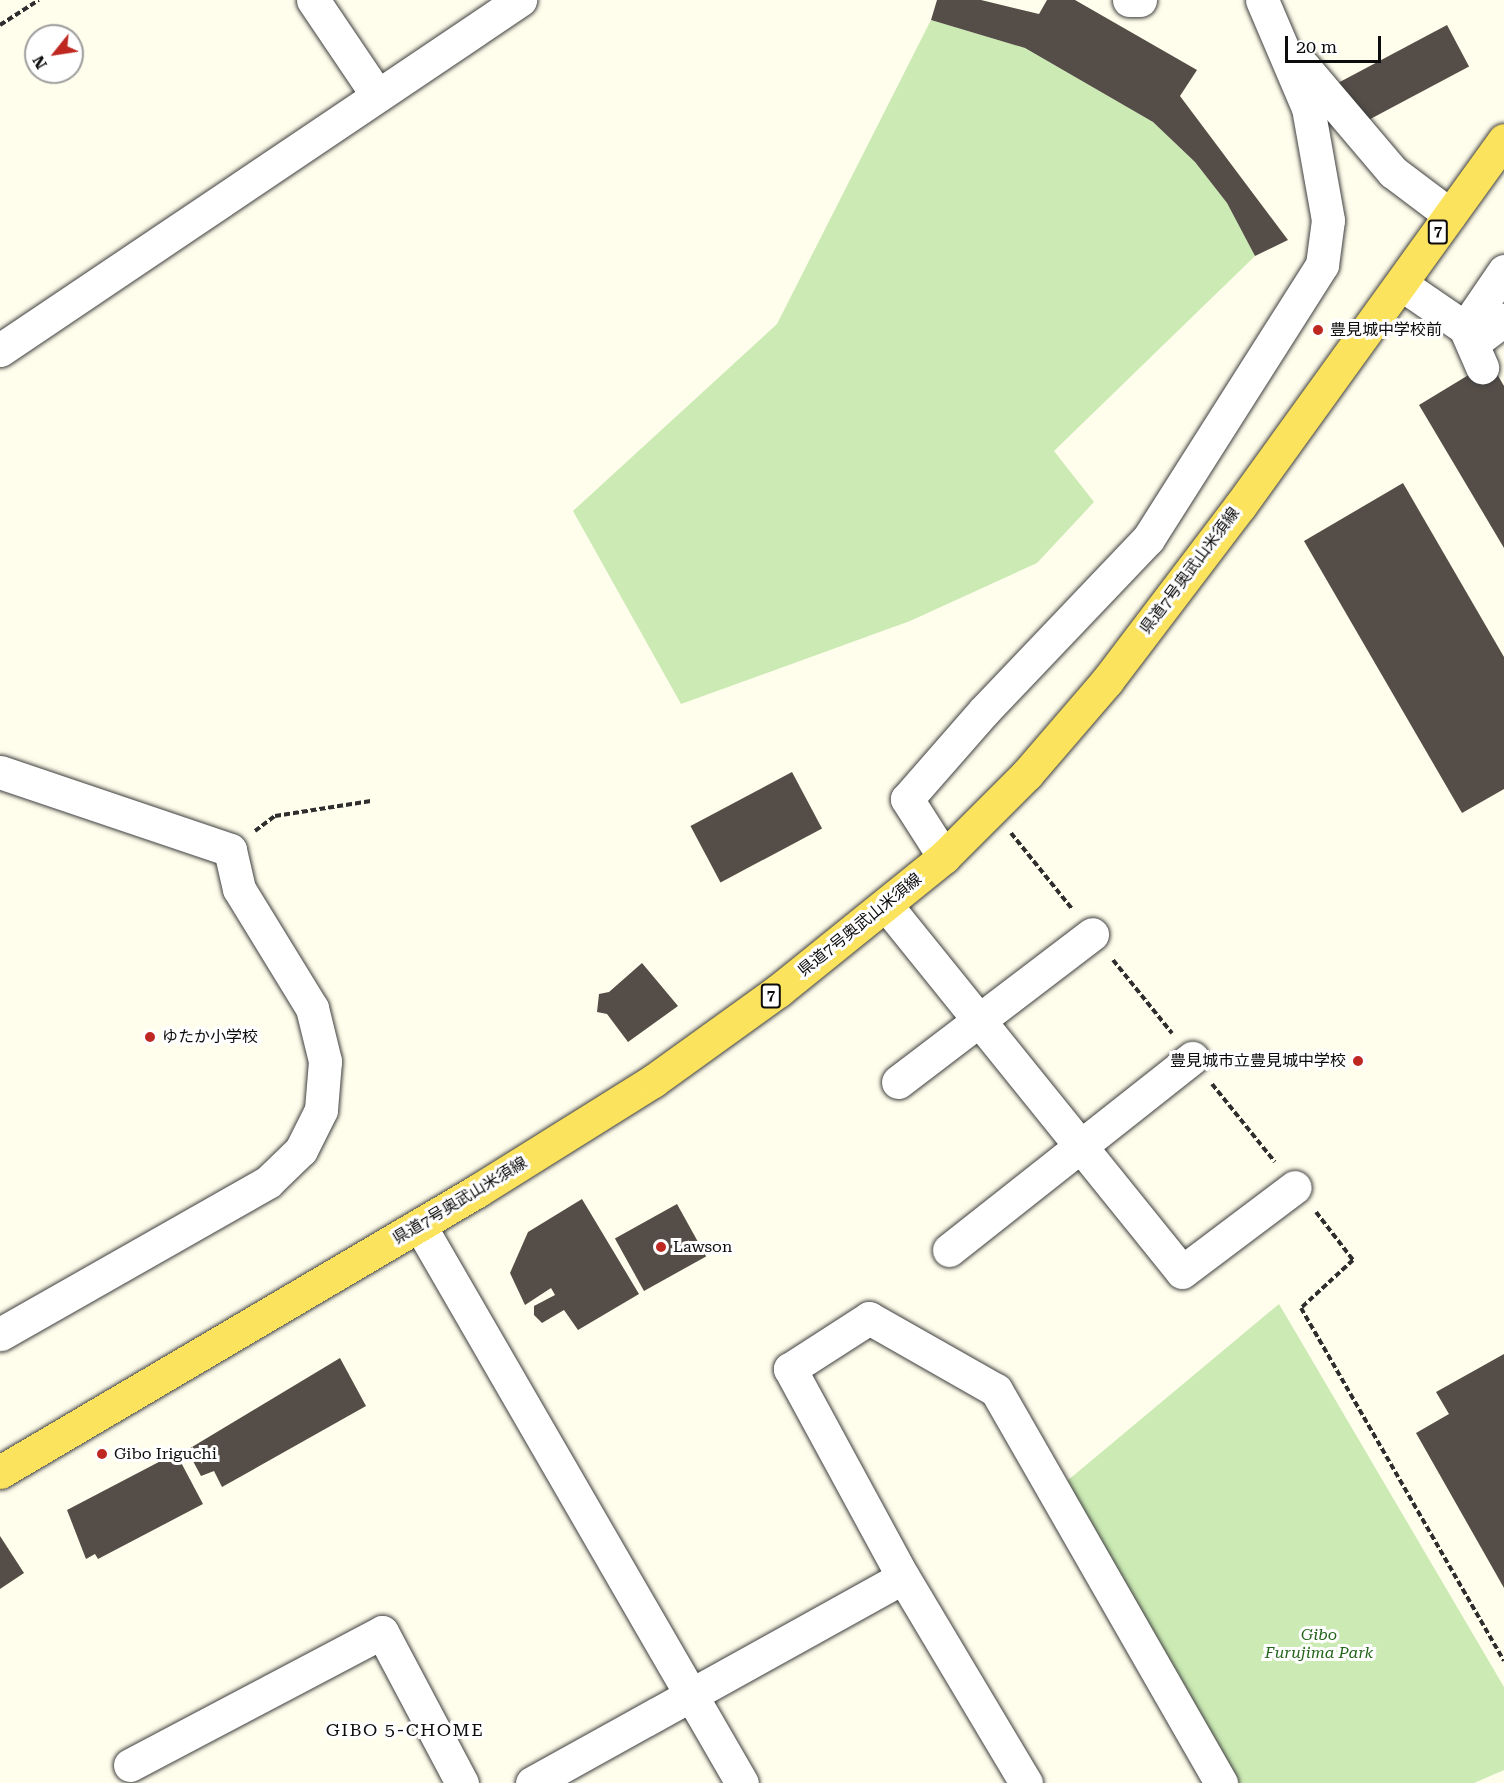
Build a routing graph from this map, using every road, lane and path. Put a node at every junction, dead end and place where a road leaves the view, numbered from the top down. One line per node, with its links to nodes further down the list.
1 (39, 0): 7 (path)
2 (313, 0): 9 (street)
3 (520, 0): 9 (street)
4 (1129, 0): 5 (street)
5 (1140, 0)
6 (1262, 0): 8 (street)
7 (0, 25)
8 (1275, 36): 11 (street); 20 (street)
9 (377, 95): 16 (street)
10 (1504, 140): 11 (main road, 県道7号奥武山米須線 / 7)
11 (1450, 214): 13 (main road, 県道7号奥武山米須線 / 7)
12 (1504, 272): 15 (street)
13 (1401, 284): 15 (street); 20 (main road, 県道7号奥武山米須線 / 7)
14 (1504, 320): 15 (street)
15 (1473, 346)
16 (0, 350)
17 (0, 772): 19 (street)
18 (371, 801): 19 (path)
19 (230, 850): 30 (street)
20 (944, 857): 21 (main road, 県道7号奥武山米須線 / 7)
21 (886, 905): 23 (street); 28 (main road, 県道7号奥武山米須線 / 7)
22 (1092, 934): 23 (street)
23 (980, 1021): 25 (street); 26 (street)
24 (1192, 1058): 26 (street)
25 (898, 1082)
26 (1080, 1146): 27 (street); 29 (street)
27 (1295, 1187)
28 (420, 1226): 31 (main road, 県道7号奥武山米須線 / 7); 33 (street)
29 (949, 1250)
30 (0, 1334)
31 (0, 1472)
32 (903, 1576): 33 (street); 38 (street); 39 (street)
33 (692, 1695): 36 (street); 37 (street)
34 (130, 1765): 35 (street)
35 (462, 1783)
36 (532, 1783)
37 (742, 1783)
38 (1026, 1783)
39 (1221, 1783)

